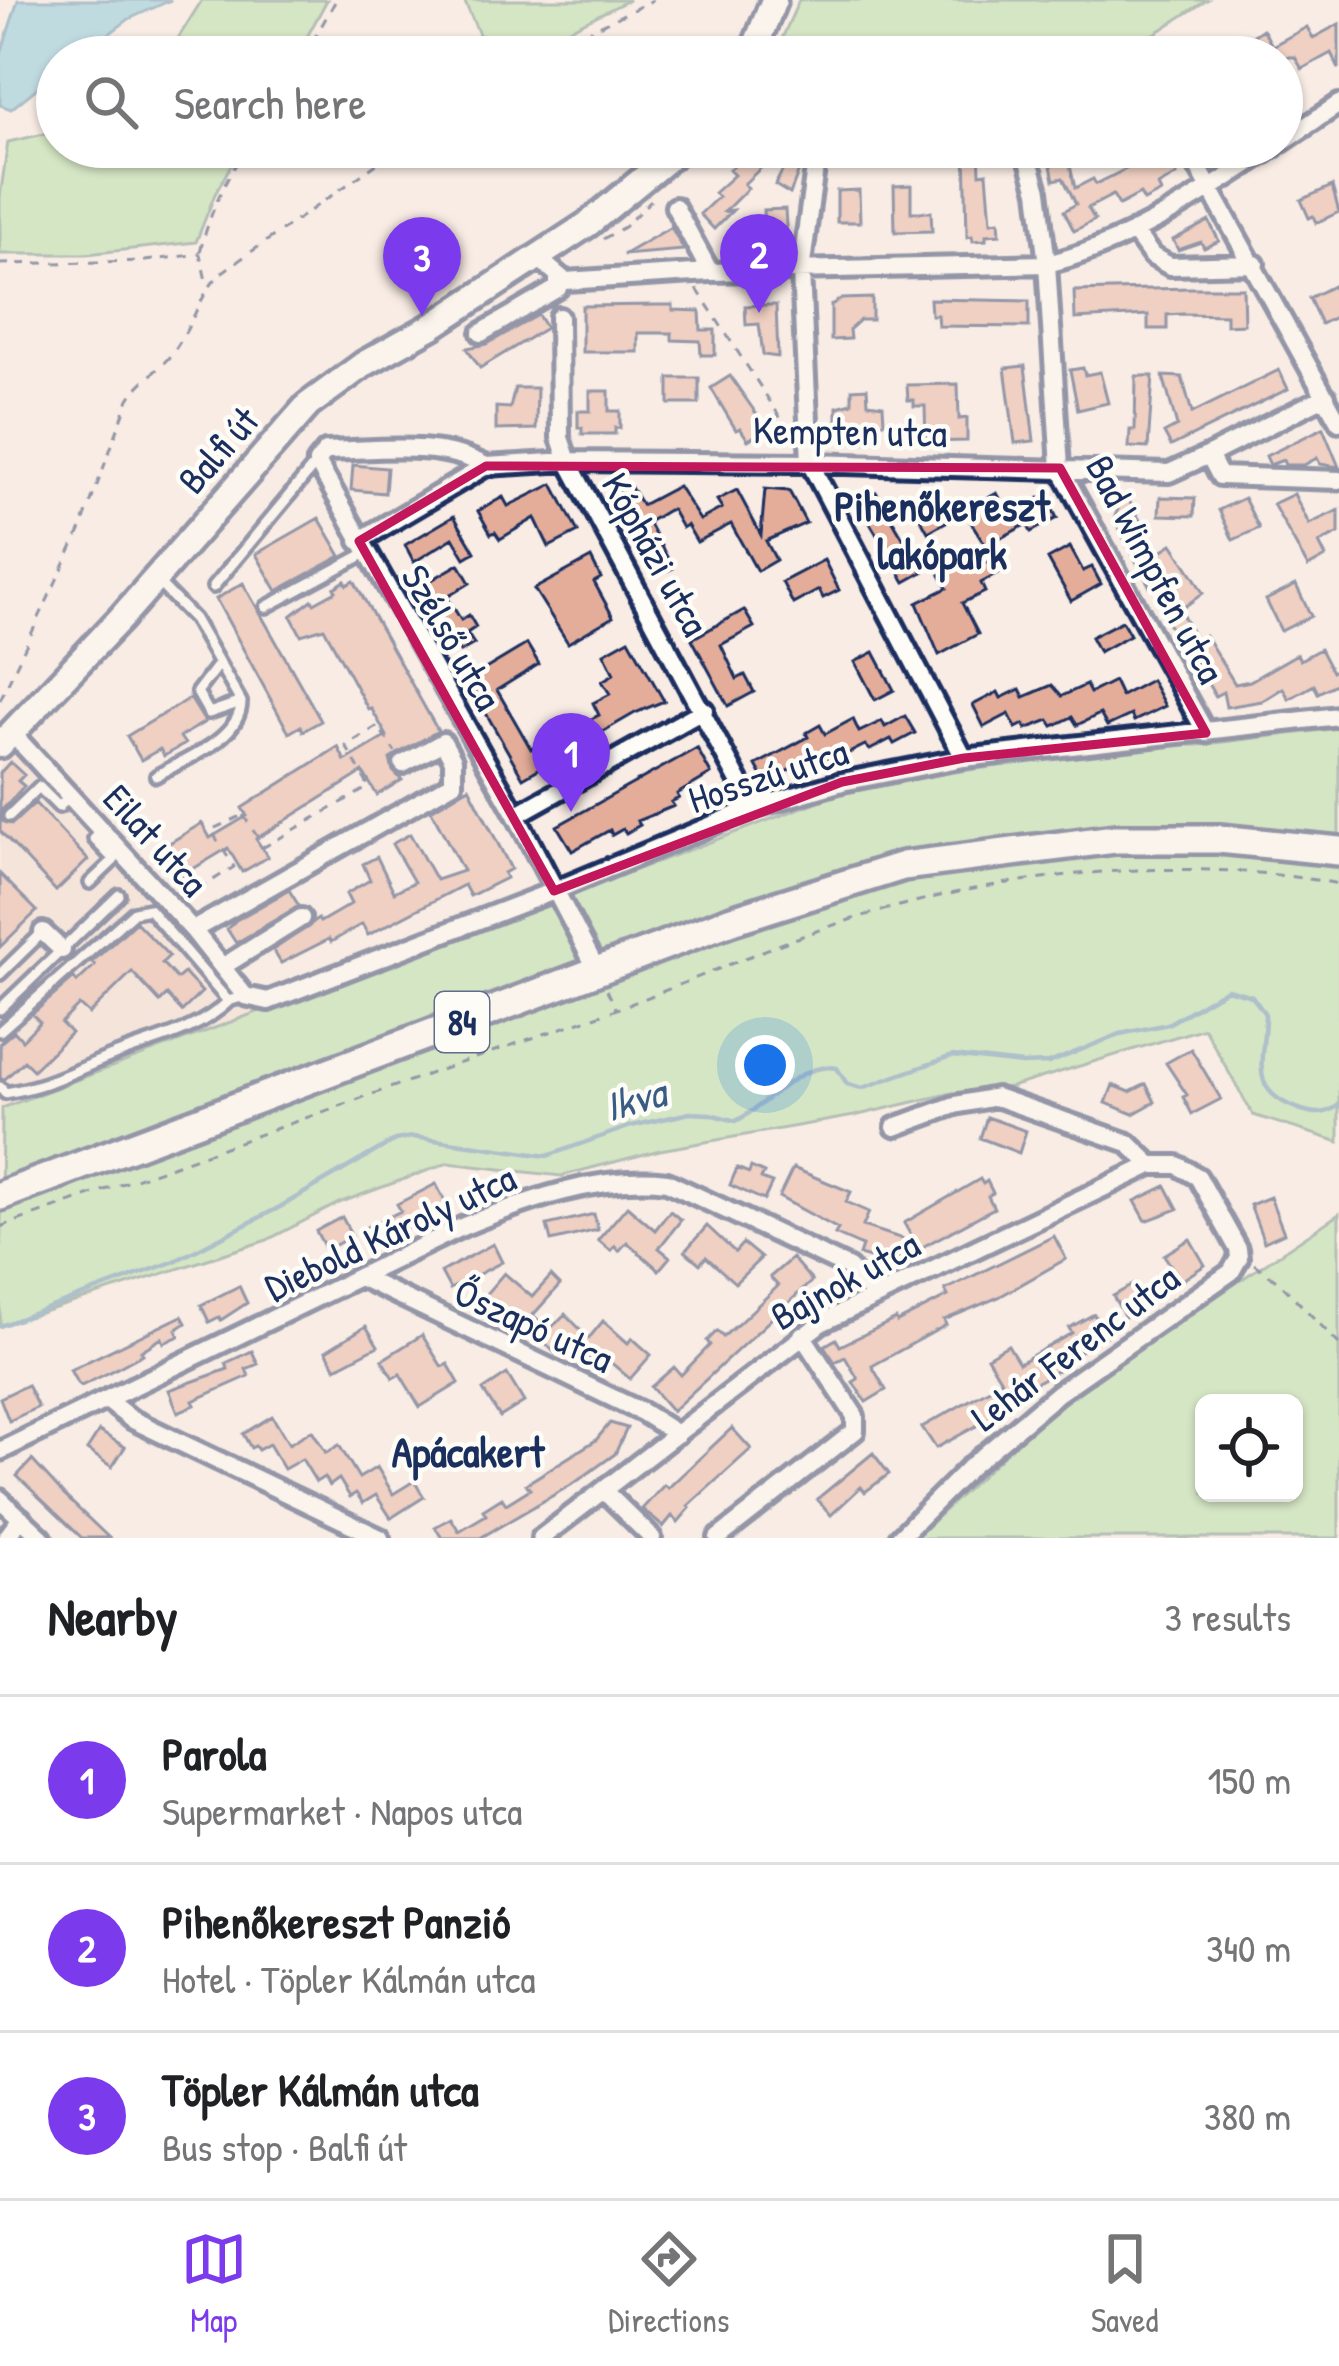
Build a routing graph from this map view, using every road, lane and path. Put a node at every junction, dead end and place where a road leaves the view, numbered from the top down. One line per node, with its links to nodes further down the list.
1 (336, 0): 4 (path)
2 (652, 0): 5 (path)
3 (774, 0): 6 (main road)
4 (316, 36)
5 (579, 36)
6 (759, 36)
7 (1339, 104): 8 (street)
8 (1303, 128)
9 (236, 168): 19 (path)
10 (371, 168): 28 (path)
11 (658, 168): 20 (main road, Balfi út)
12 (1031, 168): 22 (street, Bad Wimpfen utca)
13 (1199, 168): 16 (street)
14 (1242, 168): 16 (street)
15 (814, 169): 24 (street)
16 (1211, 188): 18 (street); 23 (street)
17 (675, 207): 25 (street)
18 (1134, 231): 22 (street); 23 (street)
19 (200, 254): 21 (path); 28 (path)
20 (538, 257): 27 (street); 41 (main road, Balfi út)
21 (0, 264)
22 (1047, 264): 24 (street); 38 (street, Bad Wimpfen utca)
23 (1256, 264): 31 (street)
24 (801, 271): 25 (street); 36 (street)
25 (710, 272): 26 (street)
26 (686, 273): 27 (street); 36 (path)
27 (558, 283): 30 (street)
28 (207, 286): 45 (path)
29 (559, 317): 34 (street, Kópházi utca)
30 (482, 333)
31 (1325, 395): 32 (street); 33 (street, Kempten utca)
32 (1339, 422)
33 (1209, 455): 38 (street, Kempten utca); 39 (street)
34 (568, 461): 36 (street, Kempten utca); 37 (street, Kempten utca); 47 (street, Kópházi utca)
35 (317, 462): 37 (street, Kempten utca); 40 (street, Szélső utca); 42 (lane)
36 (810, 463): 38 (street, Kempten utca); 52 (street)
37 (486, 466): 40 (street, Kempten utca)
38 (1060, 469): 49 (street, Bad Wimpfen utca)
39 (1339, 480)
40 (363, 547): 43 (lane); 57 (street, Szélső utca)
41 (155, 579): 44 (lane); 50 (main road, Balfi út)
42 (213, 586)
43 (266, 608)
44 (219, 663): 46 (lane); 46 (lane)
45 (0, 700)
46 (241, 703): 54 (lane)
47 (704, 710): 56 (street, Kópházi utca); 57 (street)
48 (1339, 716): 49 (street, Hosszú utca)
49 (1206, 733): 52 (street, Hosszú utca)
50 (6, 739): 55 (street, Eilat utca)
51 (389, 743): 65 (path)
52 (964, 758): 56 (street, Hosszú utca)
53 (403, 764): 67 (street, Szélső utca)
54 (156, 776)
55 (70, 795): 58 (lane); 59 (street, Eilat utca)
56 (754, 808): 63 (street, Hosszú utca)
57 (516, 815): 63 (street, Szélső utca)
58 (9, 816)
59 (103, 831): 61 (lane); 65 (street, Eilat utca)
60 (1339, 851): 71 (main road, 84)
61 (90, 883)
62 (1339, 884): 80 (path)
63 (554, 891): 71 (street, Szélső utca); 73 (street, Hosszú utca)
64 (119, 895): 69 (lane)
65 (171, 906): 67 (street, Eilat utca)
66 (301, 918): 70 (street)
67 (193, 930): 70 (street, Eilat utca)
68 (44, 932): 69 (street); 72 (lane)
69 (62, 950): 74 (lane)
70 (222, 967): 73 (street, Eilat utca)
71 (598, 972): 79 (main road, 84)
72 (0, 974)
73 (237, 998): 75 (lane); 76 (lane)
74 (0, 1009)
75 (0, 1030)
76 (0, 1087)
77 (895, 1127): 78 (street)
78 (1151, 1165): 81 (street); 83 (street, Bajnok utca)
79 (0, 1196)
80 (0, 1227)
81 (1238, 1250): 85 (path); 98 (street, Lehár Ferenc utca)
82 (362, 1278): 83 (street, Diebold Károly utca); 86 (street, Diebold Károly utca); 87 (street, Őszapó utca)
83 (874, 1295): 84 (street, Bajnok utca)
84 (802, 1335): 87 (street, Bajnok utca); 97 (street)
85 (1339, 1344)
86 (108, 1401): 88 (street, Diebold Károly utca); 94 (street)
87 (677, 1434): 89 (street, Bajnok utca)
88 (0, 1451)
89 (604, 1492): 95 (street, Bajnok utca); 96 (street)
90 (0, 1499): 91 (street)
91 (21, 1518): 92 (street); 93 (street)
92 (6, 1538)
93 (42, 1538)
94 (380, 1538)
95 (541, 1538)
96 (652, 1538)
97 (718, 1538)
98 (899, 1538)

